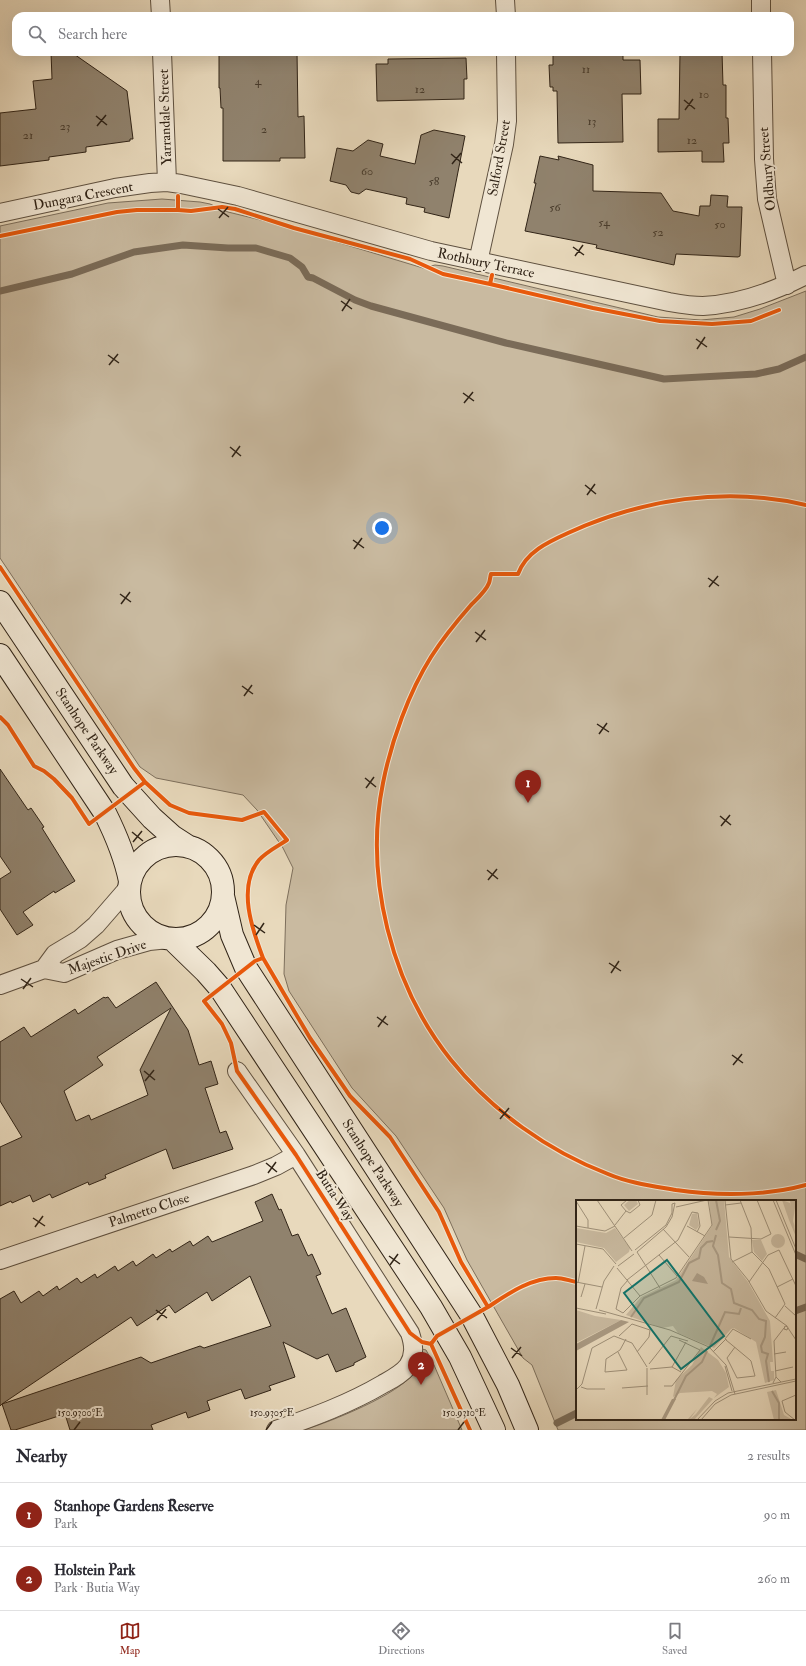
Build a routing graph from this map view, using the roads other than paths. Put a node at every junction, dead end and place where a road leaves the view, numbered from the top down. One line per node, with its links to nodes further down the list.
1 (160, 0): 4 (street)
2 (506, 0): 5 (street)
3 (760, 0): 6 (street)
4 (161, 12)
5 (506, 12)
6 (761, 12)
7 (162, 56): 10 (street, Yarrandale Street)
8 (506, 56): 12 (street, Salford Street)
9 (762, 56): 14 (street, Oldbury Street)
10 (167, 182): 11 (street, Dungara Crescent); 12 (street, Rothbury Terrace)
11 (0, 213)
12 (478, 262): 14 (street, Rothbury Terrace)
13 (806, 275): 14 (street, Rothbury Terrace)
14 (787, 285)
15 (0, 602): 17 (main road, Stanhope Parkway)
16 (0, 656): 18 (main road)
17 (188, 847): 18 (main road); 19 (main road)
18 (129, 884): 20 (main road); 21 (street, Majestic Drive)
19 (223, 896): 20 (main road); 26 (main road, Stanhope Parkway)
20 (171, 939): 21 (street, Majestic Drive); 28 (main road)
21 (44, 969): 22 (street)
22 (0, 985)
23 (237, 1071): 24 (street, Butia Way)
24 (296, 1155): 25 (street, Palmetto Close); 27 (street, Butia Way)
25 (0, 1260)
26 (525, 1425)
27 (276, 1430)
28 (494, 1430)

